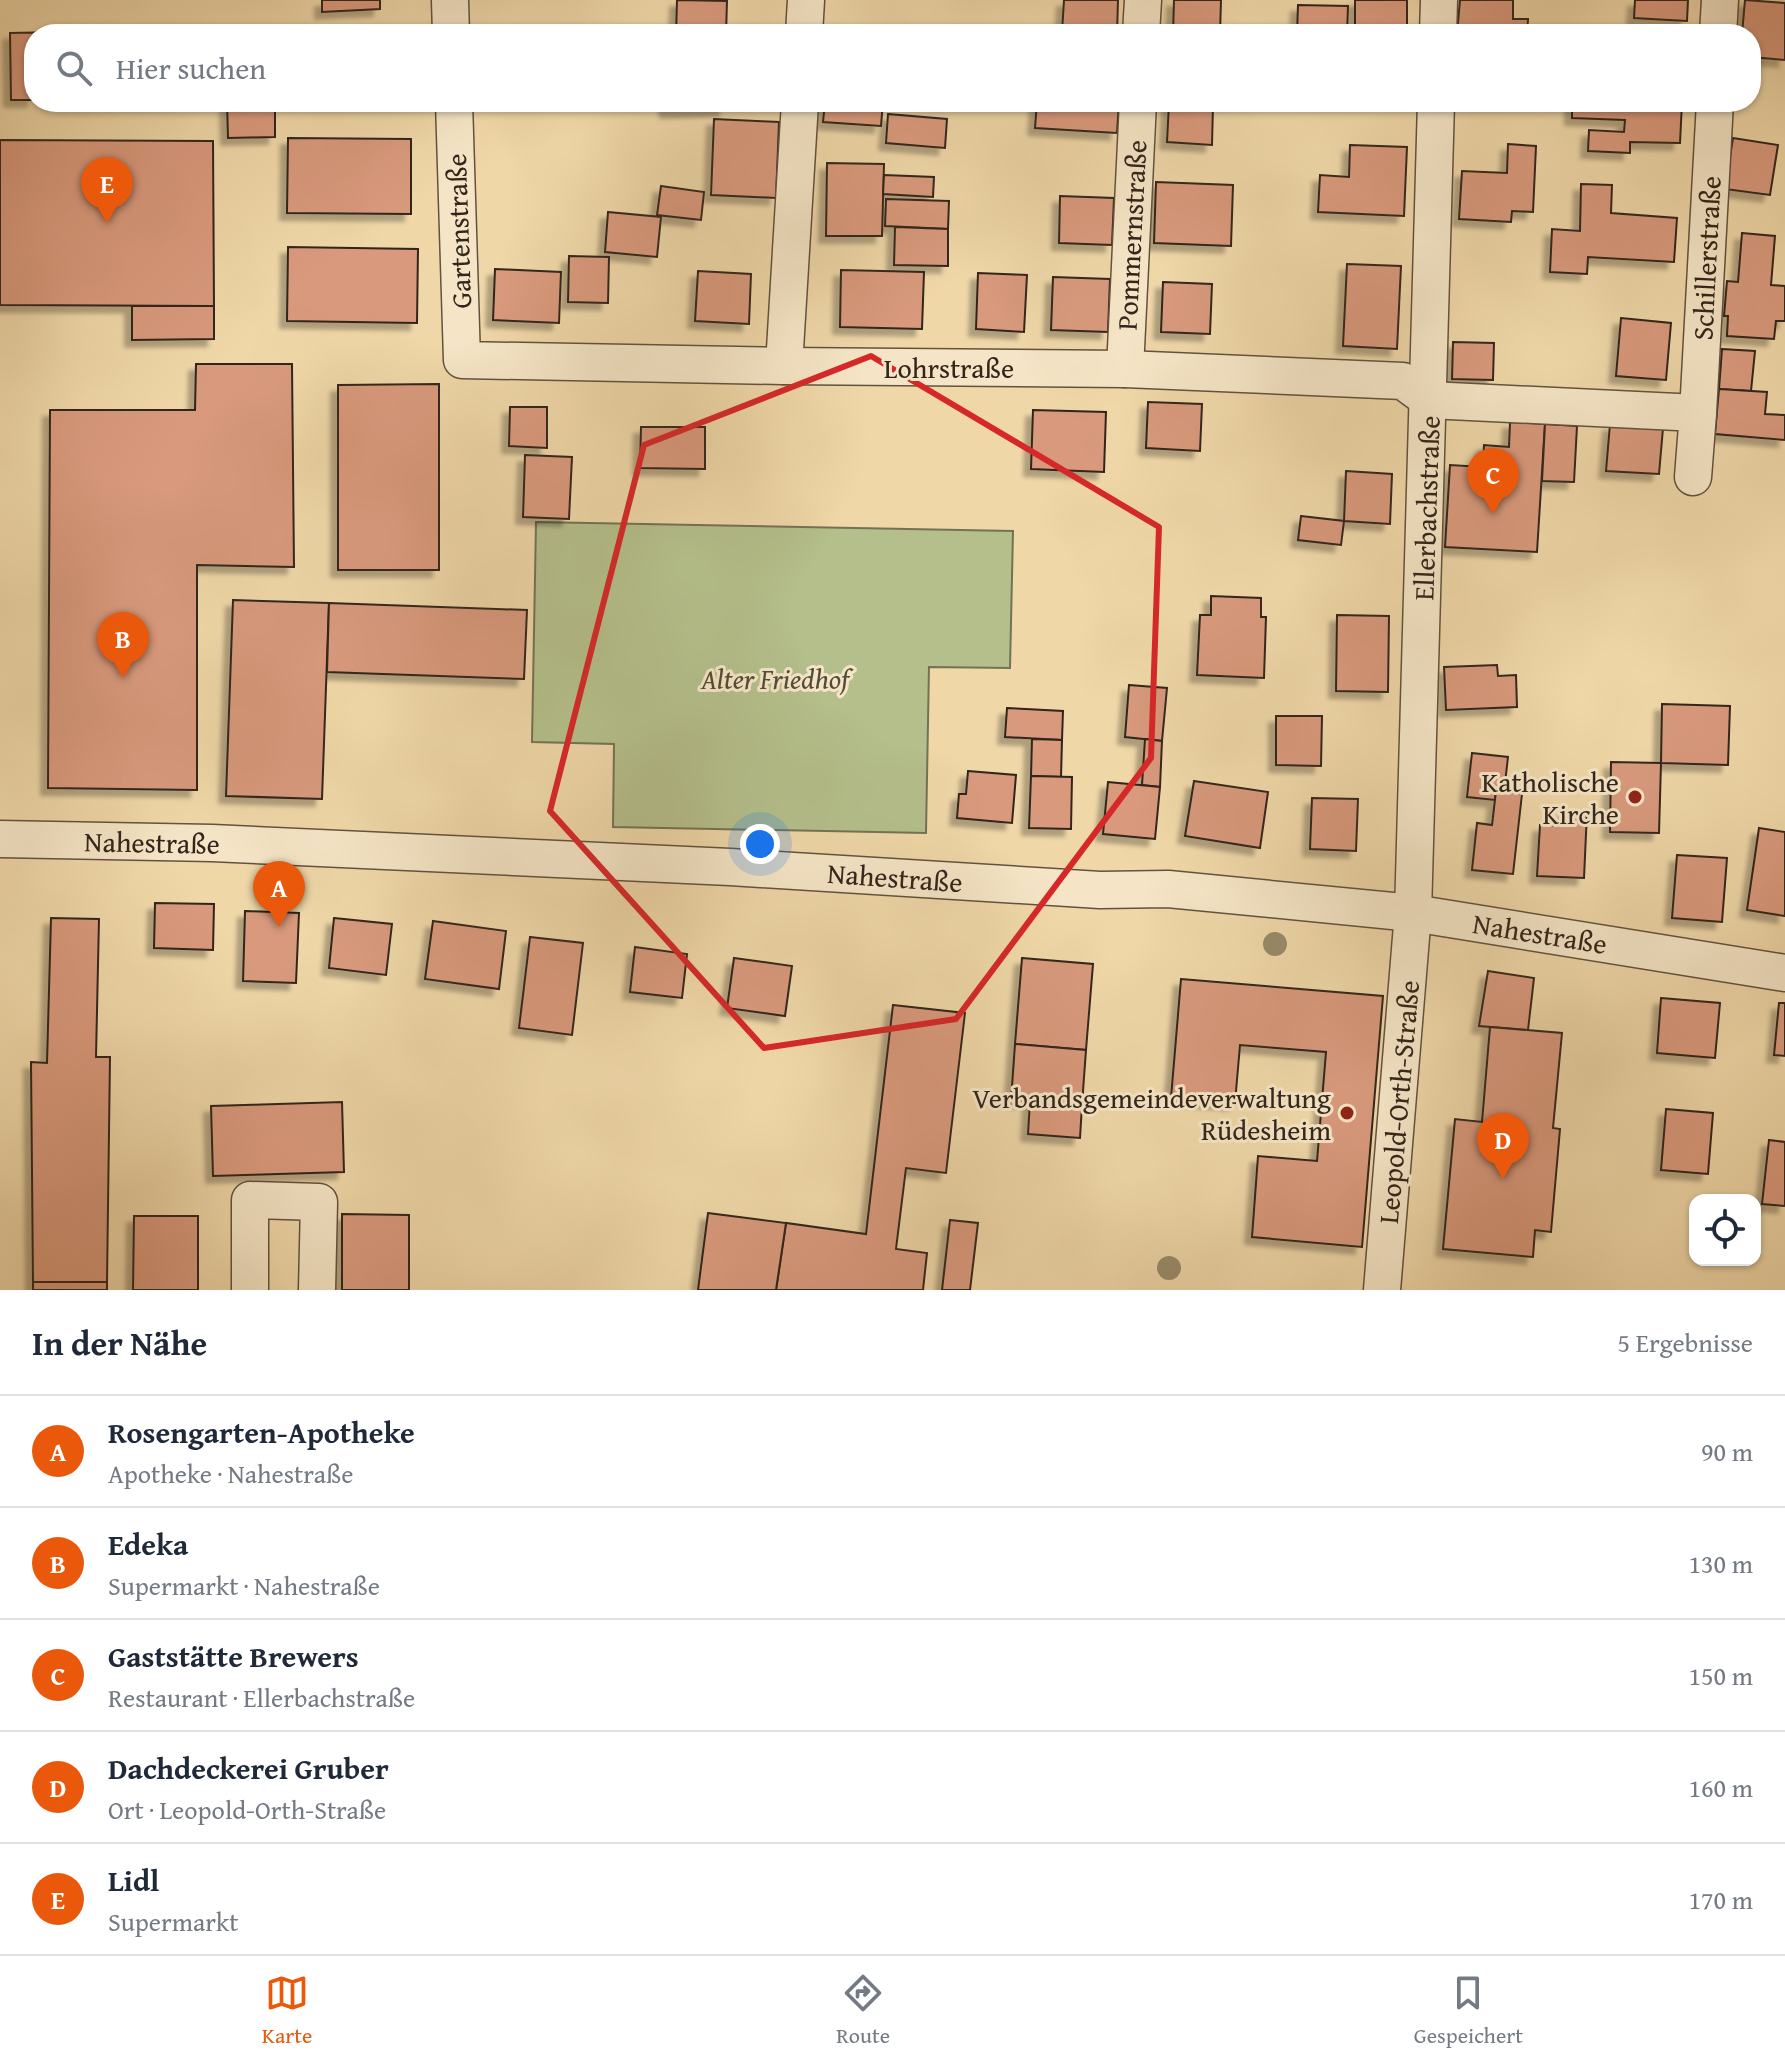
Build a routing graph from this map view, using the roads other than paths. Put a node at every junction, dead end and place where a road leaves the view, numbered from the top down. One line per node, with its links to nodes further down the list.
1 (450, 0): 6 (street)
2 (806, 0): 7 (street)
3 (1143, 0): 8 (street)
4 (1439, 0): 9 (street)
5 (1720, 0): 10 (street)
6 (451, 24)
7 (805, 24)
8 (1142, 24)
9 (1438, 24)
10 (1719, 24)
11 (454, 112): 16 (street, Gartenstraße)
12 (799, 112): 17 (street)
13 (1138, 112): 18 (street, Pommernstraße)
14 (1436, 112): 19 (street, Ellerbachstraße)
15 (1714, 112): 20 (street, Schillerstraße)
16 (462, 360): 17 (street, Lohrstraße)
17 (784, 366): 18 (street, Lohrstraße)
18 (1125, 369): 19 (street, Lohrstraße)
19 (1429, 400): 20 (street); 23 (street, Ellerbachstraße)
20 (1698, 413): 21 (street, Schillerstraße)
21 (1693, 477)
22 (0, 839): 23 (street, Nahestraße)
23 (1413, 913): 24 (street, Nahestraße); 27 (street, Leopold-Orth-Straße)
24 (1785, 973)
25 (250, 1290): 26 (street)
26 (317, 1290)
27 (1382, 1290)

